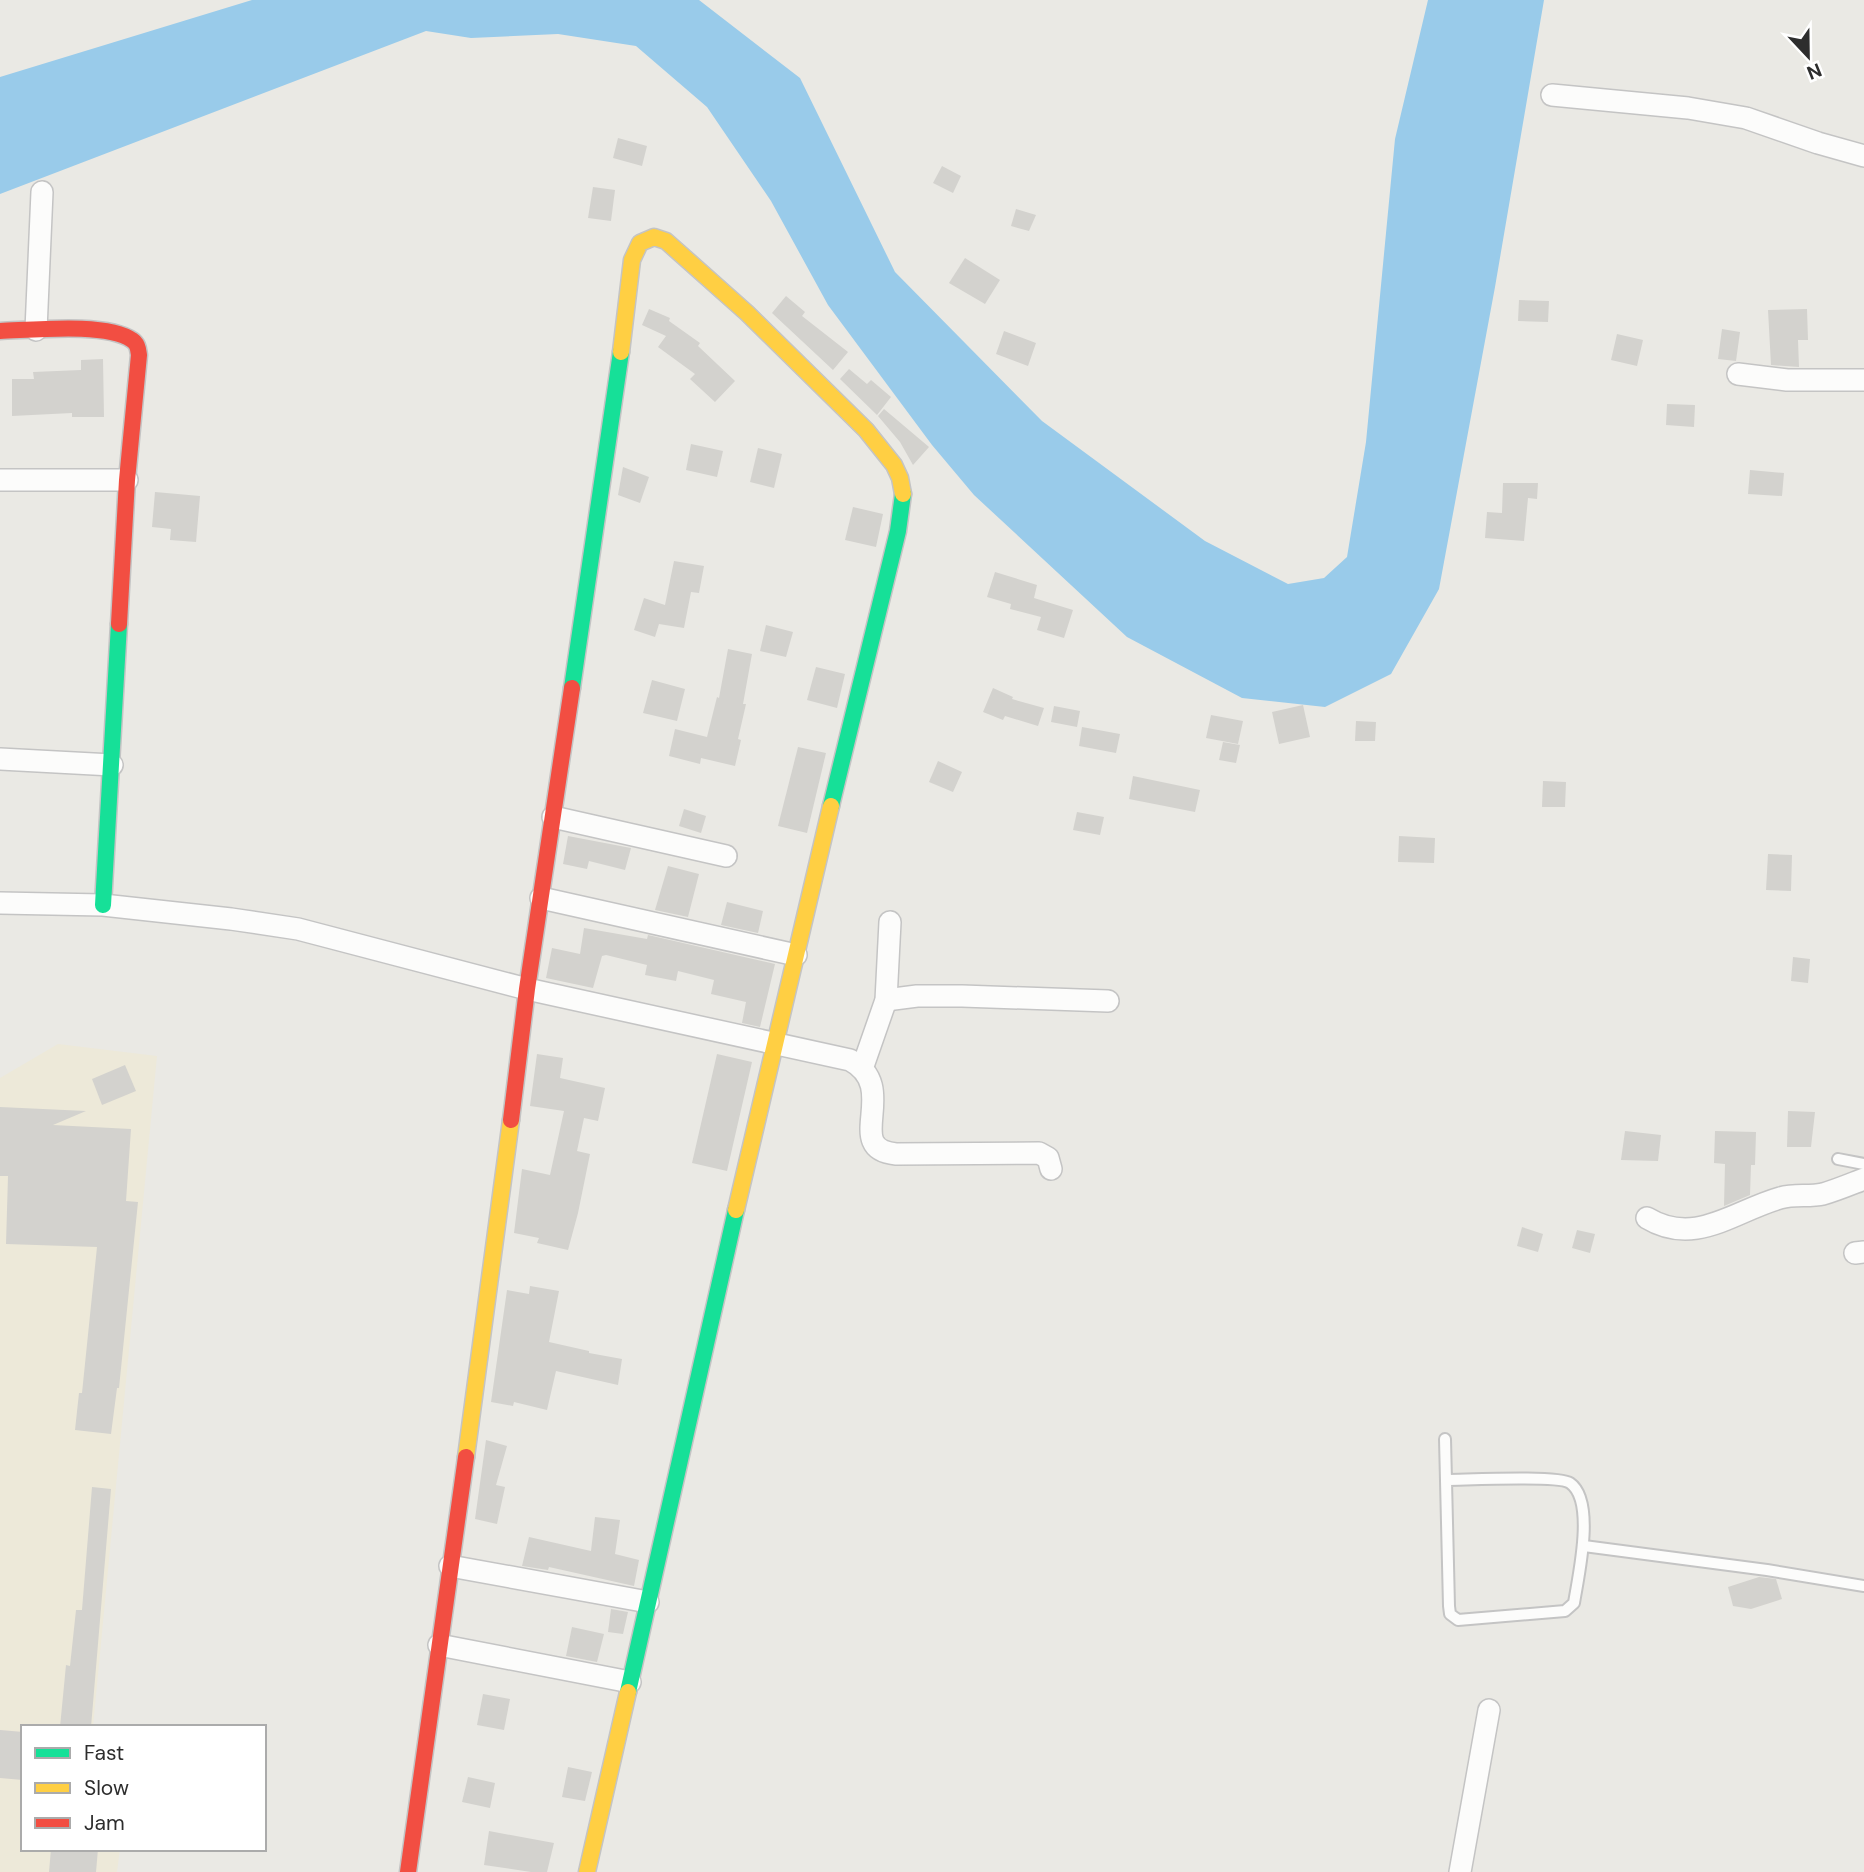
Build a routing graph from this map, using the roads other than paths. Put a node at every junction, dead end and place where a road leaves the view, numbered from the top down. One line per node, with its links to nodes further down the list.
1 (1552, 95): 2 (street)
2 (1864, 156)
3 (42, 192): 4 (street)
4 (36, 330): 5 (street); 9 (street)
5 (0, 331)
6 (1738, 374): 7 (street)
7 (1864, 380)
8 (0, 480): 9 (street)
9 (127, 480): 11 (street)
10 (0, 760): 11 (street)
11 (112, 765): 16 (street)
12 (553, 817): 13 (street); 14 (street); 18 (street)
13 (726, 856)
14 (541, 898): 18 (street); 19 (street)
15 (0, 903): 16 (street)
16 (103, 905): 19 (street)
17 (890, 922): 20 (street)
18 (796, 955): 22 (street)
19 (527, 989): 22 (street); 32 (street)
20 (886, 1000): 21 (street); 23 (street)
21 (1108, 1001)
22 (775, 1042): 23 (street); 34 (street)
23 (863, 1066): 26 (street)
24 (1838, 1159): 25 (lane)
25 (1864, 1164)
26 (1051, 1169)
27 (1864, 1179): 28 (street)
28 (1647, 1218)
29 (1445, 1439): 30 (lane)
30 (1446, 1480): 31 (lane); 31 (lane)
31 (1584, 1546): 33 (lane)
32 (450, 1566): 34 (street); 35 (street)
33 (1864, 1586)
34 (648, 1602): 36 (street)
35 (439, 1645): 36 (street); 38 (street)
36 (630, 1682): 39 (street)
37 (1489, 1710): 40 (street)
38 (408, 1872)
39 (587, 1872)
40 (1460, 1872)

